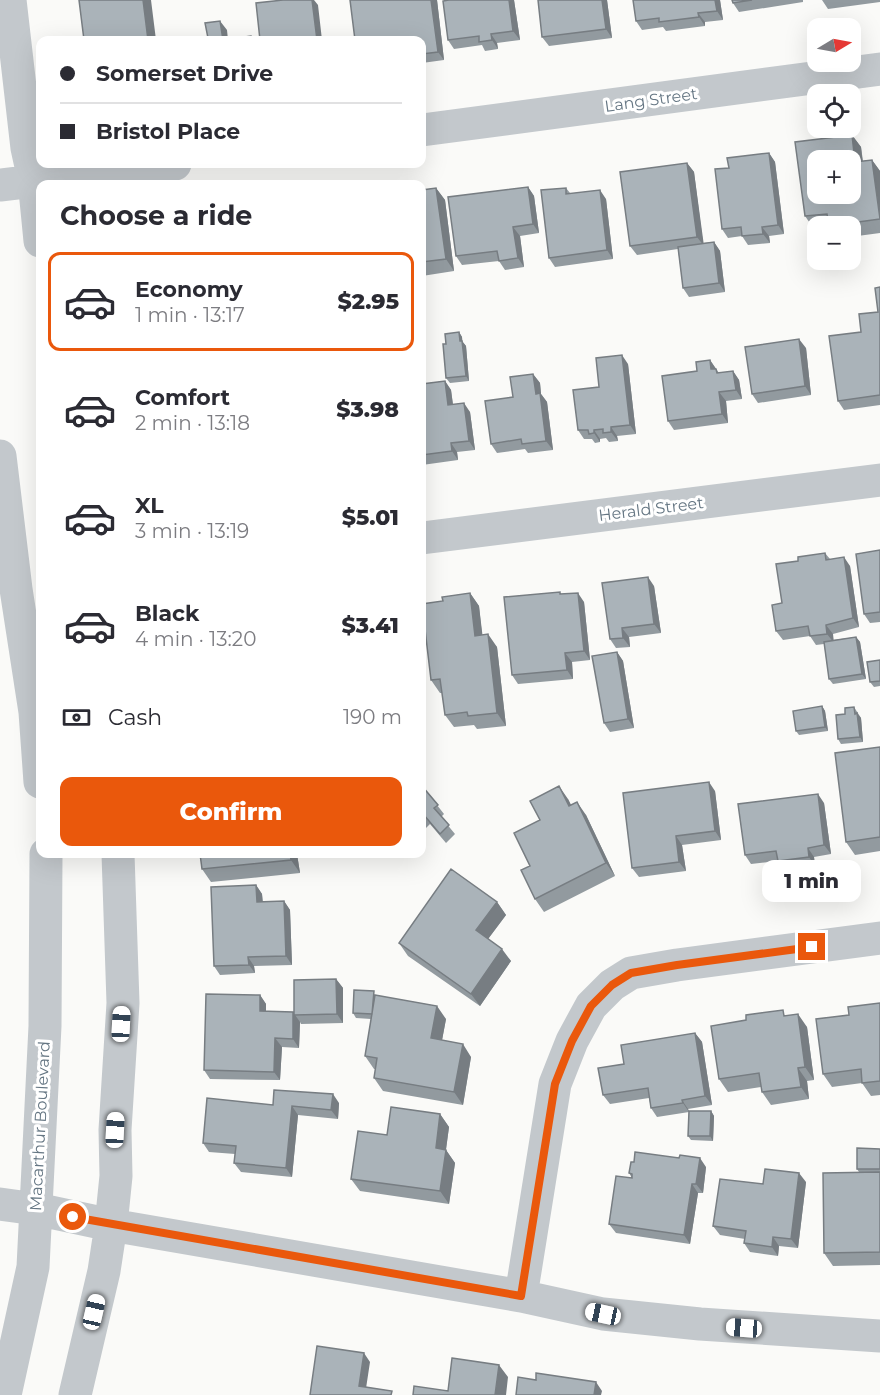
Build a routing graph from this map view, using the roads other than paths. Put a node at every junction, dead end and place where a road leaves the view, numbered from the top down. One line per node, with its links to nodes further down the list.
1 (10, 0): 5 (street)
2 (880, 69): 3 (street, Lang Street)
3 (426, 129)
4 (140, 168): 5 (street)
5 (34, 180): 6 (street); 7 (street)
6 (0, 185)
7 (36, 200)
8 (0, 456): 11 (street)
9 (880, 480): 10 (street, Herald Street)
10 (426, 537)
11 (19, 589): 12 (street)
12 (36, 726)
13 (46, 858): 17 (street, Macarthur Boulevard)
14 (118, 858): 18 (street)
15 (880, 938): 19 (street)
16 (0, 1204): 17 (street)
17 (36, 1209): 18 (street); 21 (street, Macarthur Boulevard)
18 (111, 1225): 19 (street); 22 (street)
19 (521, 1296): 20 (street)
20 (880, 1336)
21 (5, 1395)
22 (75, 1395)

